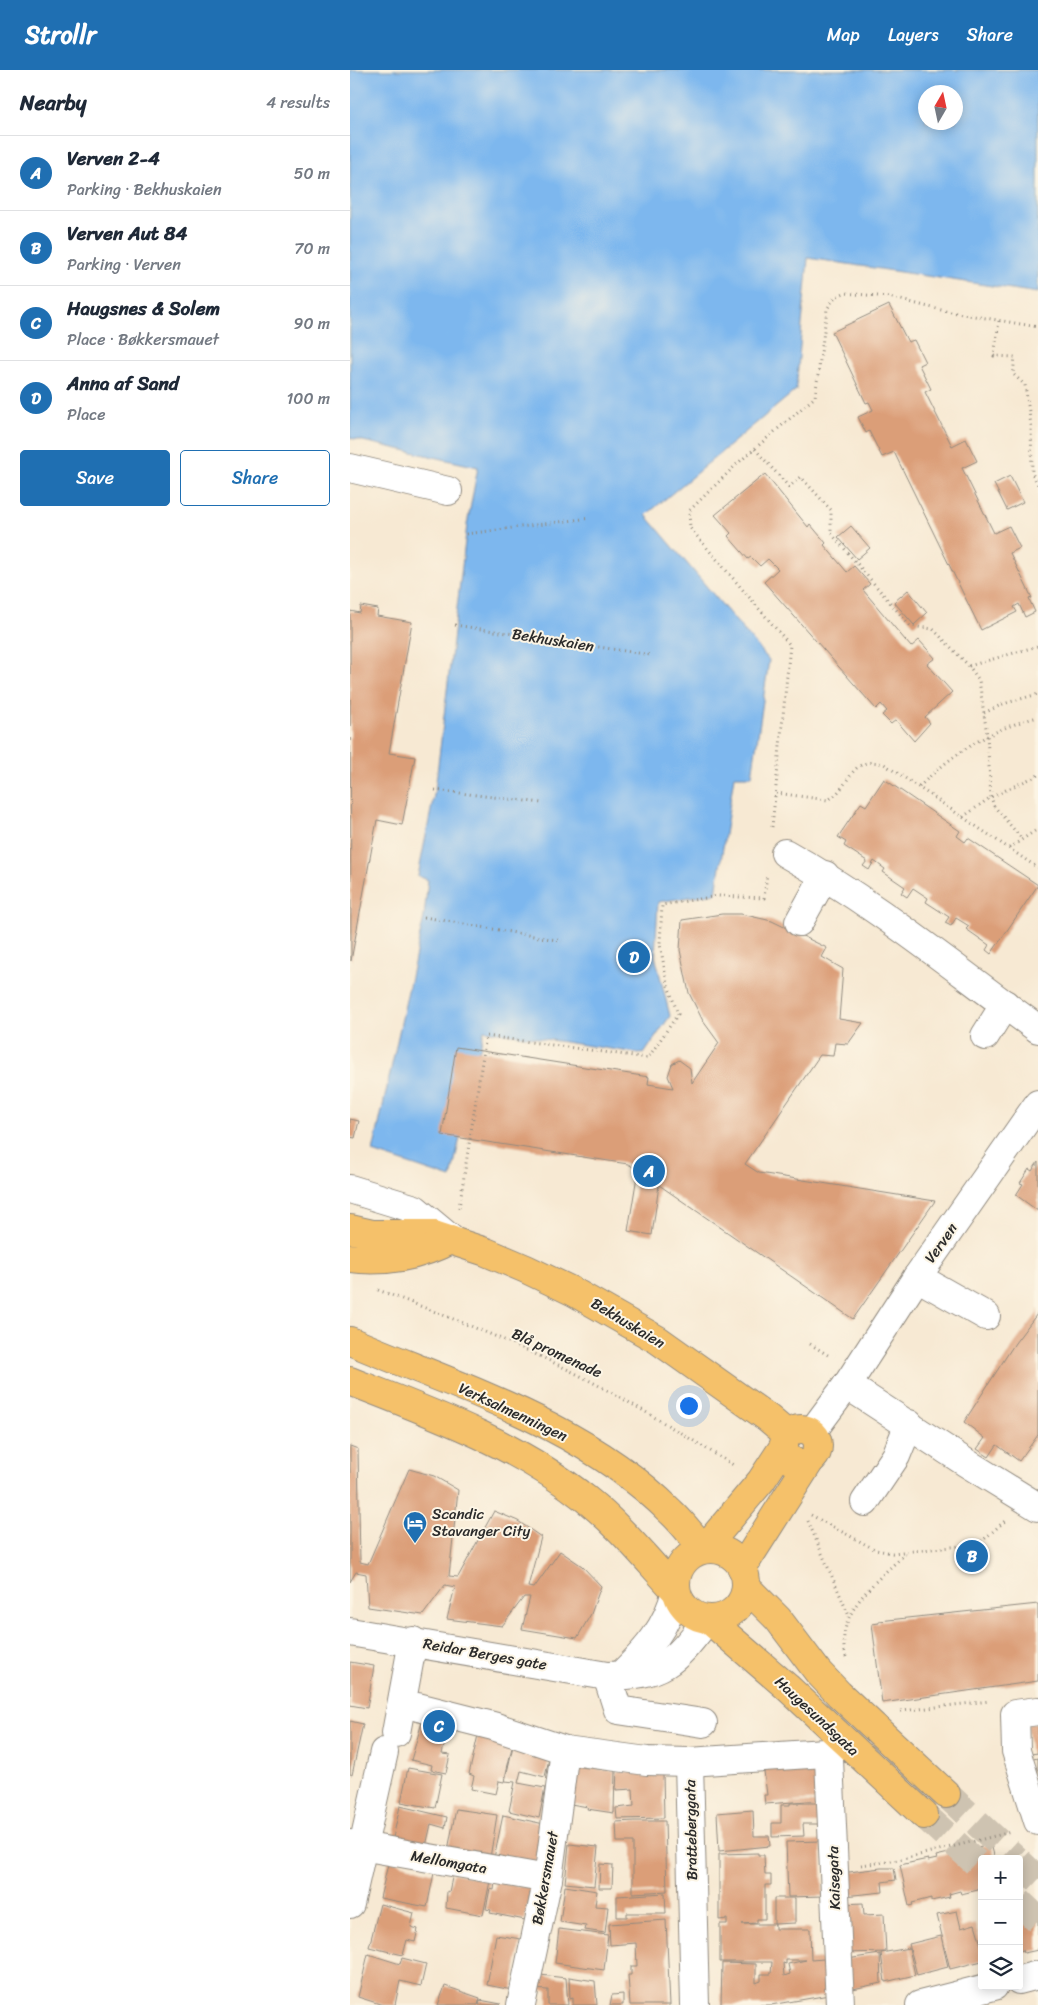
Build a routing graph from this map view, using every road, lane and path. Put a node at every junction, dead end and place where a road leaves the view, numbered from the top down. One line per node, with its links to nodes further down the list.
1 (998, 321): 2 (path); 3 (path); 5 (path)
2 (1038, 327)
3 (755, 449): 12 (path); 20 (path)
4 (350, 468): 6 (street)
5 (1038, 485)
6 (448, 491)
7 (590, 518): 8 (path)
8 (466, 534)
9 (455, 625): 11 (path, Bekhuskaien)
10 (1038, 646): 12 (path)
11 (651, 655)
12 (969, 666): 14 (path)
13 (1038, 694): 14 (path)
14 (984, 713): 16 (path)
15 (1038, 718): 16 (path)
16 (988, 735): 18 (path); 21 (path)
17 (1038, 775): 21 (path)
18 (919, 787): 20 (path); 23 (path)
19 (435, 790): 22 (path)
20 (776, 792): 27 (path)
21 (991, 797): 23 (path); 25 (path)
22 (542, 803)
23 (963, 818): 26 (path)
24 (1038, 829): 25 (path)
25 (1022, 839): 26 (path)
26 (1009, 848): 28 (path)
27 (785, 853): 29 (street)
28 (1038, 868)
29 (825, 875): 32 (street); 34 (street)
30 (764, 898): 39 (path)
31 (424, 916): 33 (path)
32 (799, 922)
33 (562, 941)
34 (1005, 1004): 35 (street); 36 (street)
35 (1038, 1028)
36 (985, 1036)
37 (1038, 1104): 43 (street, Verven)
38 (350, 1189): 41 (street, Bekhuskaien)
39 (459, 1209)
40 (350, 1230): 41 (main road, Bekhuskaien)
41 (452, 1240): 42 (main road); 52 (main road, Bekhuskaien)
42 (350, 1258)
43 (918, 1277): 45 (street); 50 (street, Verven)
44 (375, 1289): 53 (path, Blå promenade)
45 (986, 1316)
46 (350, 1341): 58 (main road, Verksalmenningen)
47 (810, 1344): 48 (path)
48 (833, 1358)
49 (350, 1381): 61 (main road)
50 (847, 1385): 51 (street); 52 (street, Verven)
51 (909, 1424): 54 (street); 55 (street)
52 (794, 1438): 58 (main road, Verven); 60 (main road, Bekhuskaien)
53 (742, 1470)
54 (865, 1502)
55 (1030, 1502): 59 (path)
56 (804, 1511): 59 (path)
57 (806, 1517): 62 (path)
58 (704, 1549): 60 (main road); 61 (main road)
59 (906, 1553): 62 (path)
60 (744, 1577): 63 (main road); 75 (main road, Haugesundsgata)
61 (676, 1591): 63 (main road); 67 (street)
62 (849, 1616): 66 (path)
63 (708, 1619): 67 (street, Reidar Berges gate); 76 (main road, Haugesundsgata)
64 (350, 1632): 65 (street, Reidar Berges gate)
65 (413, 1641): 67 (street, Reidar Berges gate); 78 (street)
66 (848, 1664)
67 (614, 1676): 71 (street)
68 (418, 1706): 72 (street)
69 (900, 1711): 70 (path)
70 (1026, 1713): 77 (street)
71 (702, 1724)
72 (565, 1750): 74 (street); 80 (street, Bøkkersmauet)
73 (825, 1752): 74 (street, Bratteberggata); 79 (street, Kaisegata)
74 (689, 1762): 86 (street, Bratteberggata)
75 (946, 1794)
76 (924, 1815)
77 (1026, 1827): 79 (path)
78 (356, 1845): 80 (street, Mellomgata); 81 (street)
79 (833, 1867): 87 (street, Kaisegata)
80 (548, 1879): 85 (street, Bøkkersmauet)
81 (350, 1904)
82 (1038, 1975): 83 (street)
83 (1023, 1979)
84 (978, 1990): 88 (street)
85 (521, 2005)
86 (695, 2005)
87 (840, 2005)
88 (920, 2005)

